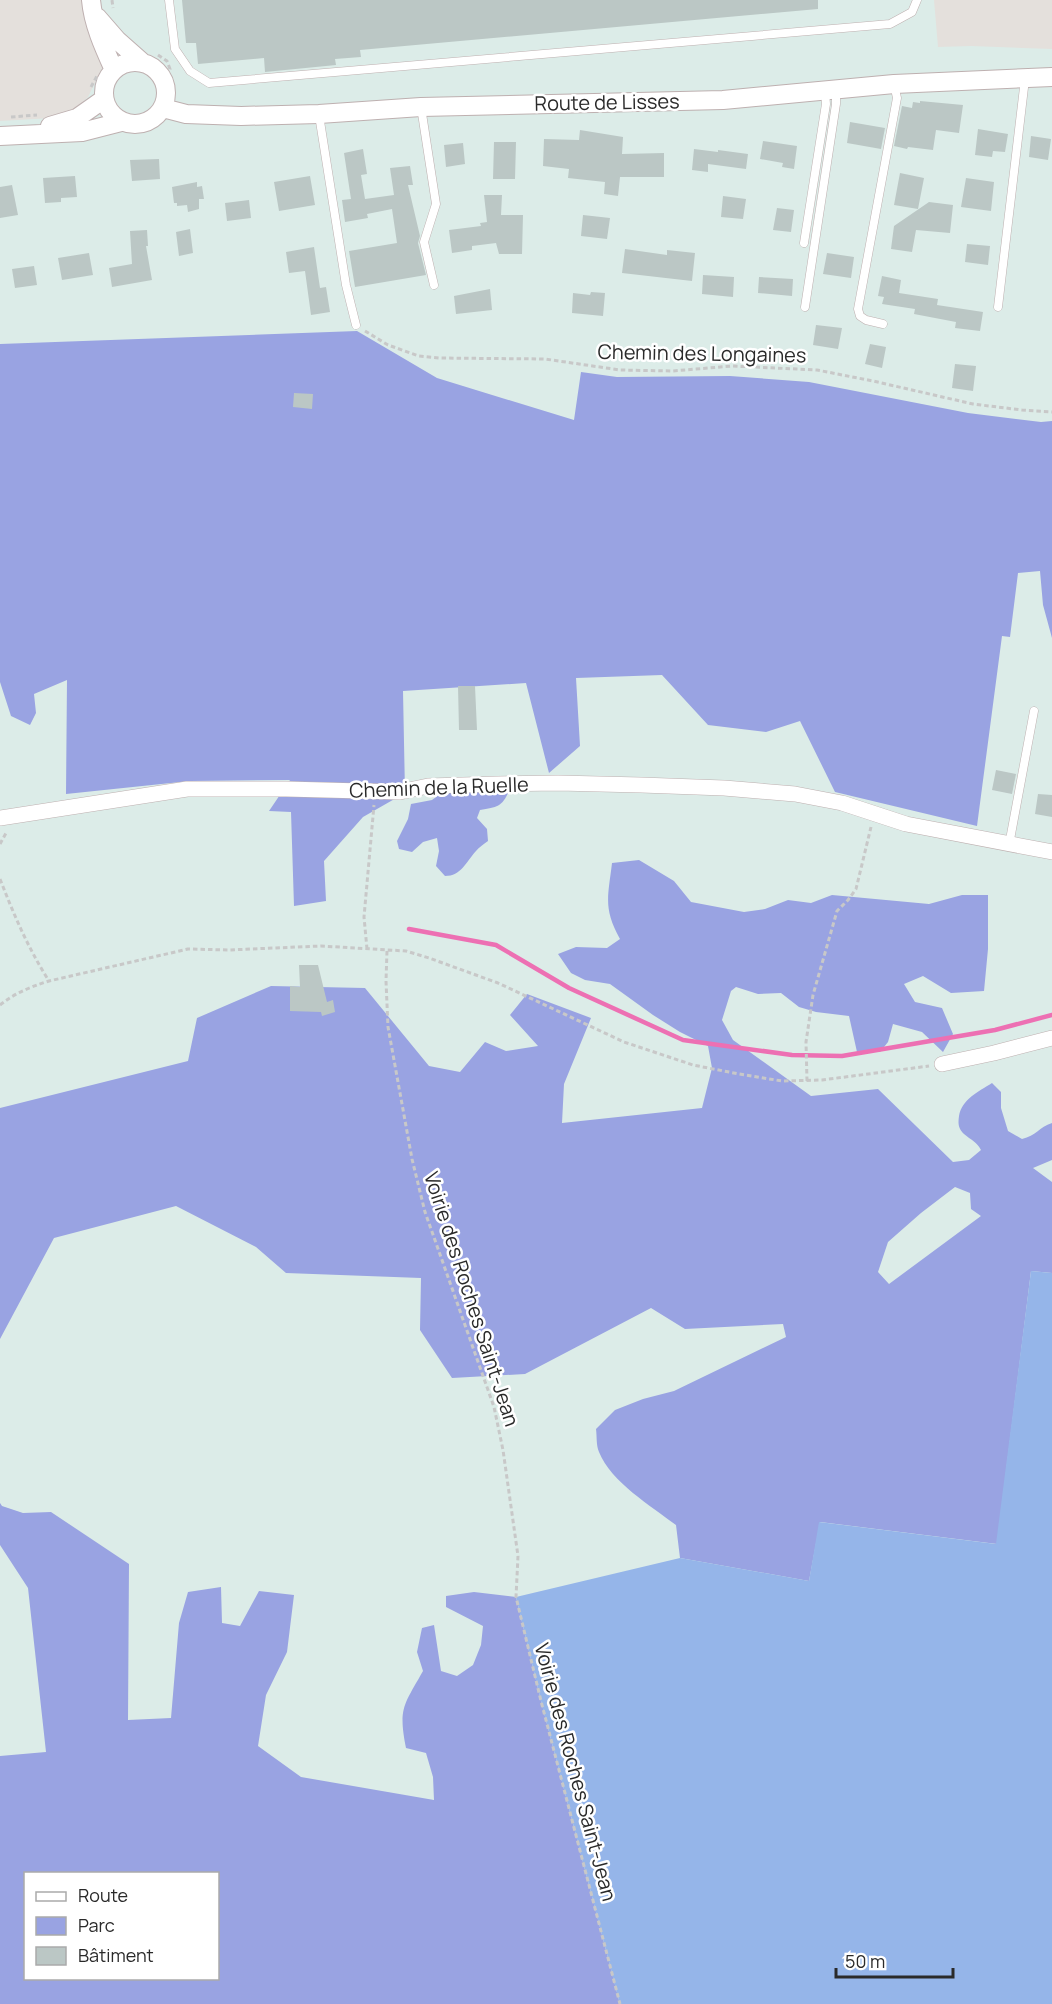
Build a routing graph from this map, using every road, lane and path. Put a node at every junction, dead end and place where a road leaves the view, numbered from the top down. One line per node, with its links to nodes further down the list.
1 (112, 0): 5 (path)
2 (169, 0): 3 (lane)
3 (917, 0)
4 (91, 5): 6 (street); 7 (street)
5 (112, 7)
6 (143, 63): 7 (street); 14 (street)
7 (114, 70): 12 (street)
8 (1025, 77): 9 (street, Route de Lisses); 10 (street, Route de Lisses); 22 (lane)
9 (1052, 77)
10 (894, 84): 11 (street, Route de Lisses); 23 (lane)
11 (831, 90): 13 (street, Route de Lisses); 19 (lane); 21 (lane)
12 (104, 99): 16 (street); 17 (street)
13 (421, 107): 15 (street, Route de Lisses); 20 (lane)
14 (163, 108): 15 (street, Route de Lisses); 16 (street)
15 (319, 114): 24 (lane)
16 (121, 122): 17 (street)
17 (18, 135): 18 (street)
18 (0, 136)
19 (804, 243)
20 (434, 285)
21 (805, 307)
22 (998, 307)
23 (883, 324)
24 (356, 325): 25 (path, Chemin des Longaines)
25 (1052, 412)
26 (1034, 711): 30 (lane)
27 (382, 792): 28 (street, Chemin de la Ruelle); 29 (street, Chemin de la Ruelle); 33 (path)
28 (874, 814): 30 (street, Chemin de la Ruelle); 39 (path)
29 (0, 818)
30 (1009, 845): 31 (street, Chemin de la Ruelle)
31 (1052, 852)
32 (0, 879): 35 (path)
33 (367, 949): 34 (path); 35 (path)
34 (387, 951): 39 (path); 40 (path, Voirie des Roches Saint-Jean)
35 (49, 981): 36 (path)
36 (0, 1005)
37 (1052, 1038): 38 (street)
38 (942, 1064): 39 (path)
39 (807, 1081)
40 (620, 2004)

